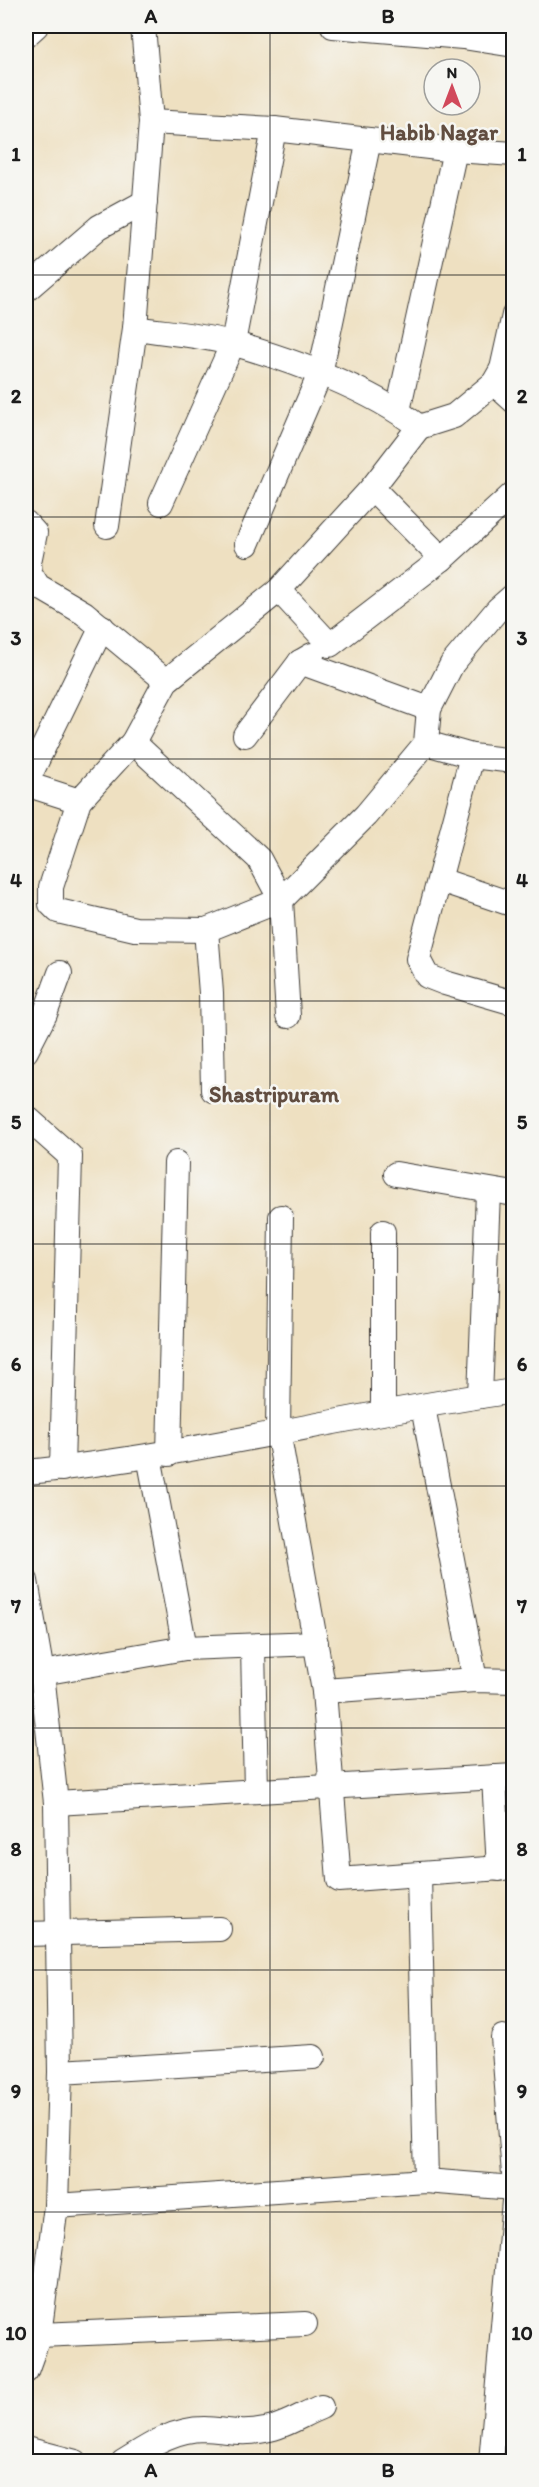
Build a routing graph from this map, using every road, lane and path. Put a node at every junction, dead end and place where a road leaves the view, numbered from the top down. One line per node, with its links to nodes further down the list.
1 (36, 26): 6 (street)
2 (143, 26): 8 (street)
3 (333, 26): 4 (street)
4 (359, 27): 5 (street)
5 (464, 31): 7 (street)
6 (26, 34)
7 (513, 45)
8 (151, 122): 9 (street); 13 (street)
9 (274, 129): 10 (street); 17 (street)
10 (369, 140): 11 (street); 19 (street)
11 (455, 150): 12 (street); 21 (street)
12 (513, 154)
13 (145, 202): 14 (street); 16 (street)
14 (26, 290)
15 (513, 315): 18 (street)
16 (135, 328): 17 (street); 27 (street)
17 (233, 343): 19 (street); 25 (street)
18 (503, 370): 20 (street); 22 (street)
19 (320, 374): 21 (street); 28 (street)
20 (513, 401)
21 (398, 411): 22 (street)
22 (419, 427): 23 (street)
23 (372, 488): 29 (street); 30 (street)
24 (513, 493): 29 (street)
25 (161, 503)
26 (26, 523): 32 (street)
27 (107, 526)
28 (247, 544)
29 (442, 559): 33 (street)
30 (279, 590): 33 (street); 35 (street)
31 (513, 595): 36 (street)
32 (102, 627): 35 (street); 42 (street)
33 (330, 645): 34 (street)
34 (300, 662): 36 (street); 37 (street)
35 (166, 681): 38 (street)
36 (429, 709): 39 (street)
37 (245, 735)
38 (133, 742): 43 (street); 45 (street)
39 (426, 743): 40 (street); 45 (street)
40 (472, 756): 41 (street); 44 (street)
41 (512, 757)
42 (26, 784): 43 (street)
43 (79, 801): 47 (street)
44 (440, 880): 46 (street); 49 (street)
45 (281, 900): 47 (street); 50 (street)
46 (513, 905)
47 (206, 930): 52 (street)
48 (60, 973): 51 (street)
49 (513, 1003)
50 (288, 1016)
51 (26, 1051)
52 (213, 1090)
53 (26, 1118): 66 (street)
54 (176, 1163): 65 (street)
55 (396, 1174): 56 (street)
56 (488, 1192): 57 (street); 61 (street)
57 (513, 1194)
58 (281, 1217): 64 (street)
59 (383, 1232): 63 (street)
60 (513, 1391): 61 (street)
61 (480, 1396): 62 (street)
62 (423, 1407): 63 (street); 73 (street)
63 (383, 1412): 64 (street)
64 (278, 1431): 65 (street); 69 (street)
65 (159, 1455): 66 (street); 71 (street)
66 (62, 1469): 67 (street)
67 (26, 1472)
68 (26, 1581): 72 (street)
69 (316, 1643): 70 (street); 75 (street)
70 (253, 1647): 71 (street); 78 (street)
71 (184, 1648): 72 (street)
72 (42, 1673): 79 (street)
73 (475, 1680): 74 (street); 75 (street)
74 (513, 1681)
75 (324, 1691): 77 (street)
76 (504, 1777): 77 (street); 80 (street)
77 (333, 1788): 78 (street); 81 (street)
78 (256, 1791): 79 (street)
79 (56, 1803): 84 (street)
80 (506, 1868): 81 (street)
81 (419, 1875): 89 (street)
82 (219, 1929): 84 (street)
83 (26, 1934): 84 (street)
84 (58, 1934): 87 (street)
85 (503, 2037): 88 (street)
86 (313, 2057): 87 (street)
87 (60, 2072): 92 (street)
88 (513, 2174)
89 (426, 2181): 90 (street); 92 (street)
90 (513, 2188)
91 (513, 2200): 100 (street)
92 (56, 2206): 94 (street)
93 (305, 2324): 94 (street)
94 (32, 2336): 95 (street)
95 (26, 2371)
96 (321, 2407): 99 (street)
97 (26, 2449): 98 (street)
98 (76, 2462)
99 (123, 2462)
100 (491, 2462)

